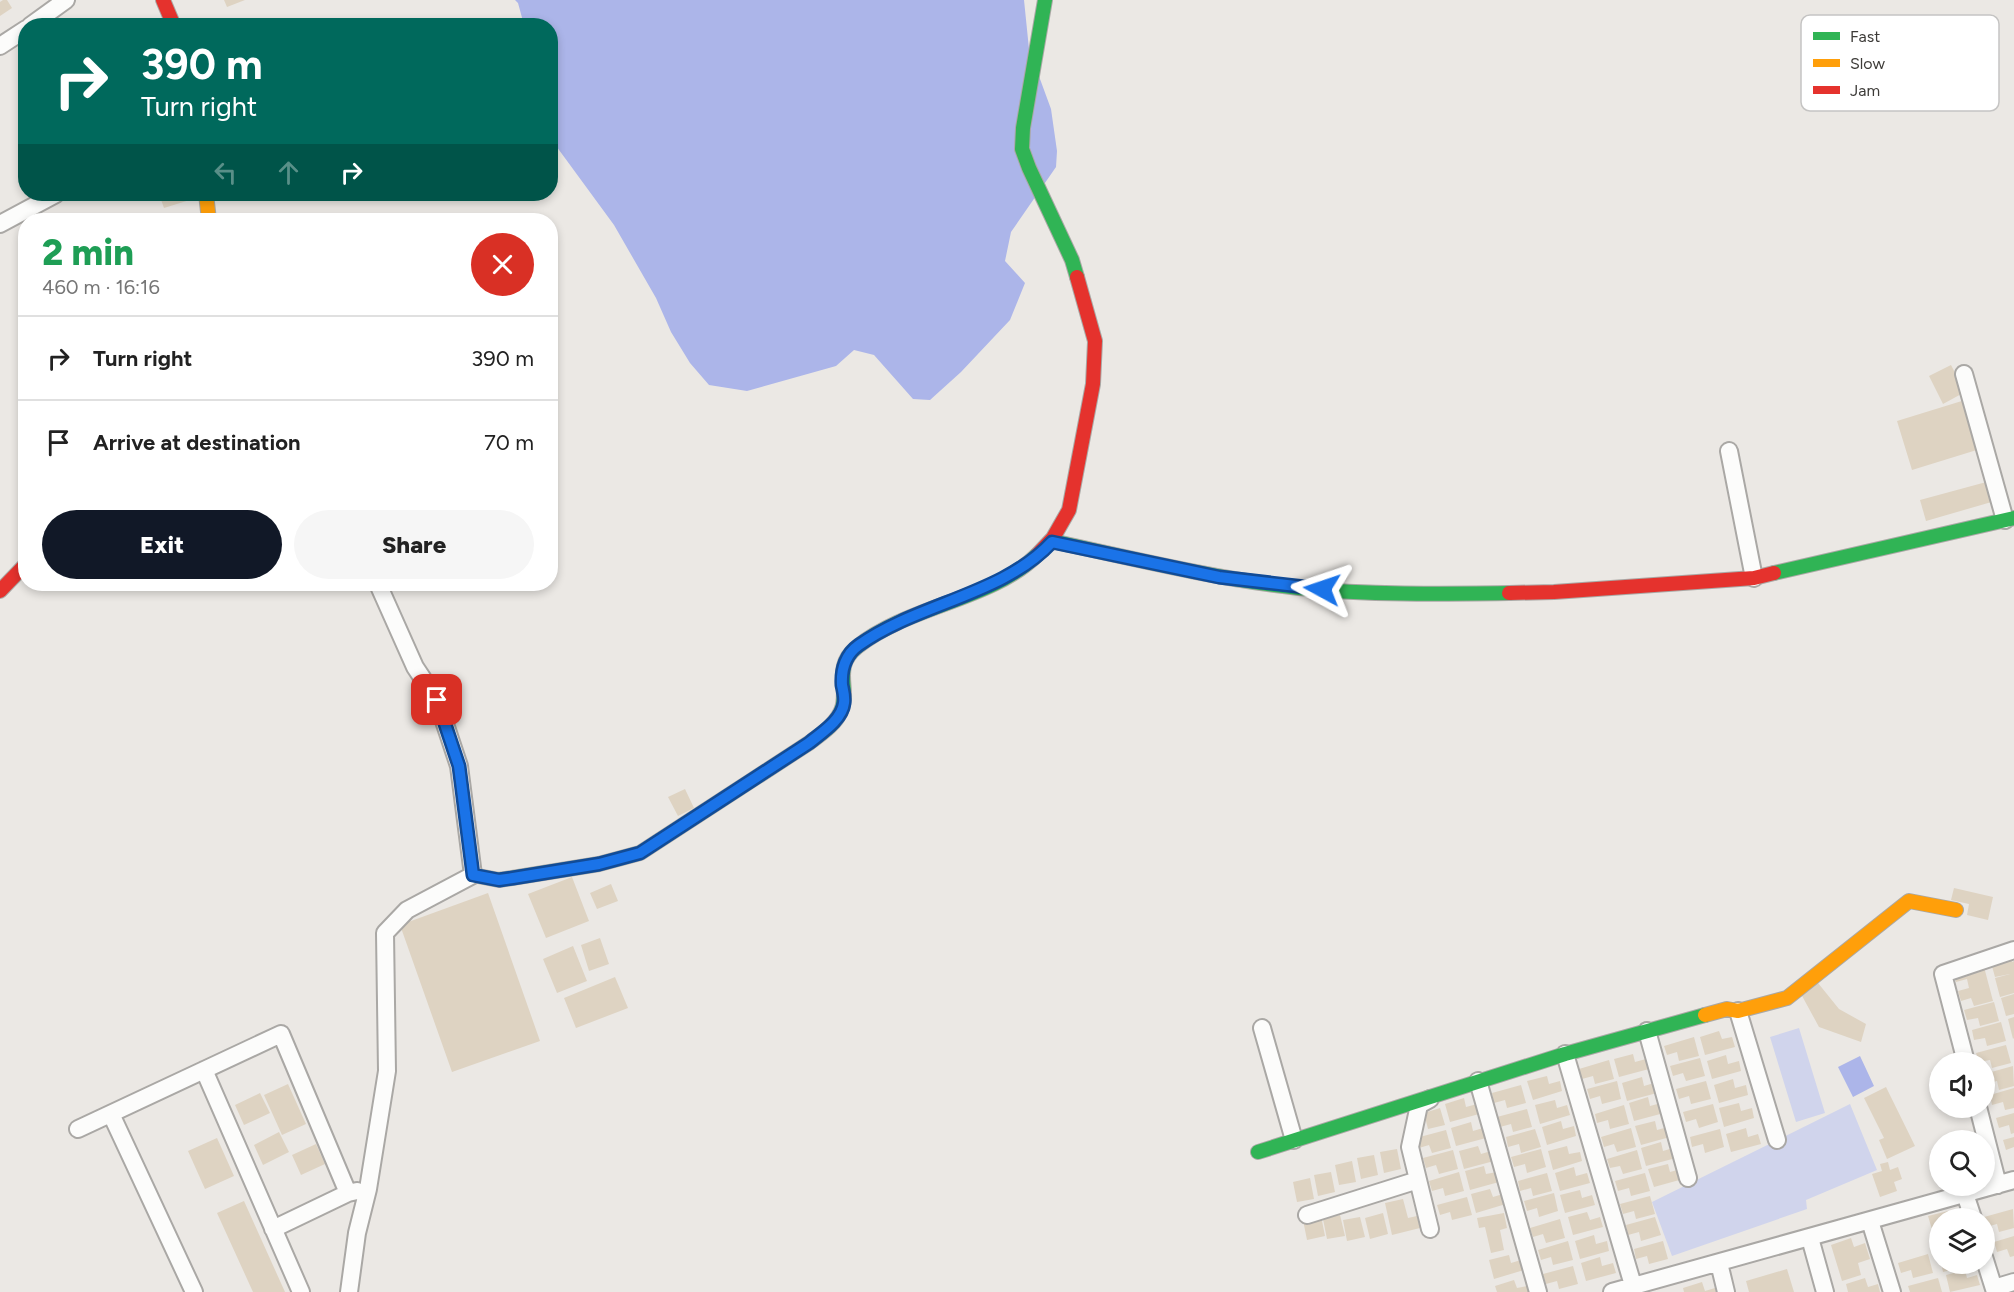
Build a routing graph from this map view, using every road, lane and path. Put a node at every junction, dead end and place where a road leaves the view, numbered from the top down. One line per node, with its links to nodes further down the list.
1 (66, 0): 4 (street)
2 (163, 0): 5 (street)
3 (1045, 0): 15 (street)
4 (41, 18)
5 (171, 18)
6 (18, 34): 7 (street)
7 (0, 46)
8 (43, 201): 9 (street)
9 (21, 213)
10 (18, 214): 11 (street)
11 (0, 224)
12 (1964, 374): 14 (street)
13 (1729, 451): 17 (street)
14 (2009, 519): 17 (street)
15 (1052, 542): 17 (street); 20 (street)
16 (18, 572): 18 (street)
17 (1754, 578)
18 (0, 591)
19 (381, 591): 20 (street)
20 (473, 875): 40 (street)
21 (1956, 910): 23 (street)
22 (2014, 950): 26 (street)
23 (1738, 1011): 25 (street); 35 (street)
24 (1262, 1028): 34 (street)
25 (1647, 1031): 27 (street); 37 (street)
26 (1963, 1052)
27 (1565, 1054): 29 (street); 51 (street)
28 (204, 1070): 31 (street); 41 (street); 45 (street)
29 (1478, 1081): 30 (street); 56 (street)
30 (1441, 1092): 34 (street); 38 (street)
31 (111, 1114): 33 (street); 53 (street)
32 (1982, 1118): 39 (street)
33 (78, 1129)
34 (1294, 1140): 36 (street)
35 (1778, 1140)
36 (1258, 1152)
37 (1688, 1178)
38 (1418, 1180): 43 (street); 46 (street)
39 (2006, 1182)
40 (368, 1189): 41 (street); 55 (street)
41 (348, 1193): 45 (street)
42 (1958, 1196): 44 (street)
43 (1307, 1215)
44 (1870, 1221): 47 (street); 60 (street)
45 (273, 1229): 54 (street)
46 (1430, 1229)
47 (1810, 1238): 48 (street); 59 (street)
48 (1719, 1263): 51 (street); 58 (street)
49 (1989, 1274): 52 (street)
50 (2014, 1282): 52 (street)
51 (1635, 1289): 57 (street)
52 (1994, 1290)
53 (194, 1292)
54 (301, 1292)
55 (349, 1292)
56 (1538, 1292)
57 (1612, 1292)
58 (1726, 1292)
59 (1825, 1292)
60 (1892, 1292)

